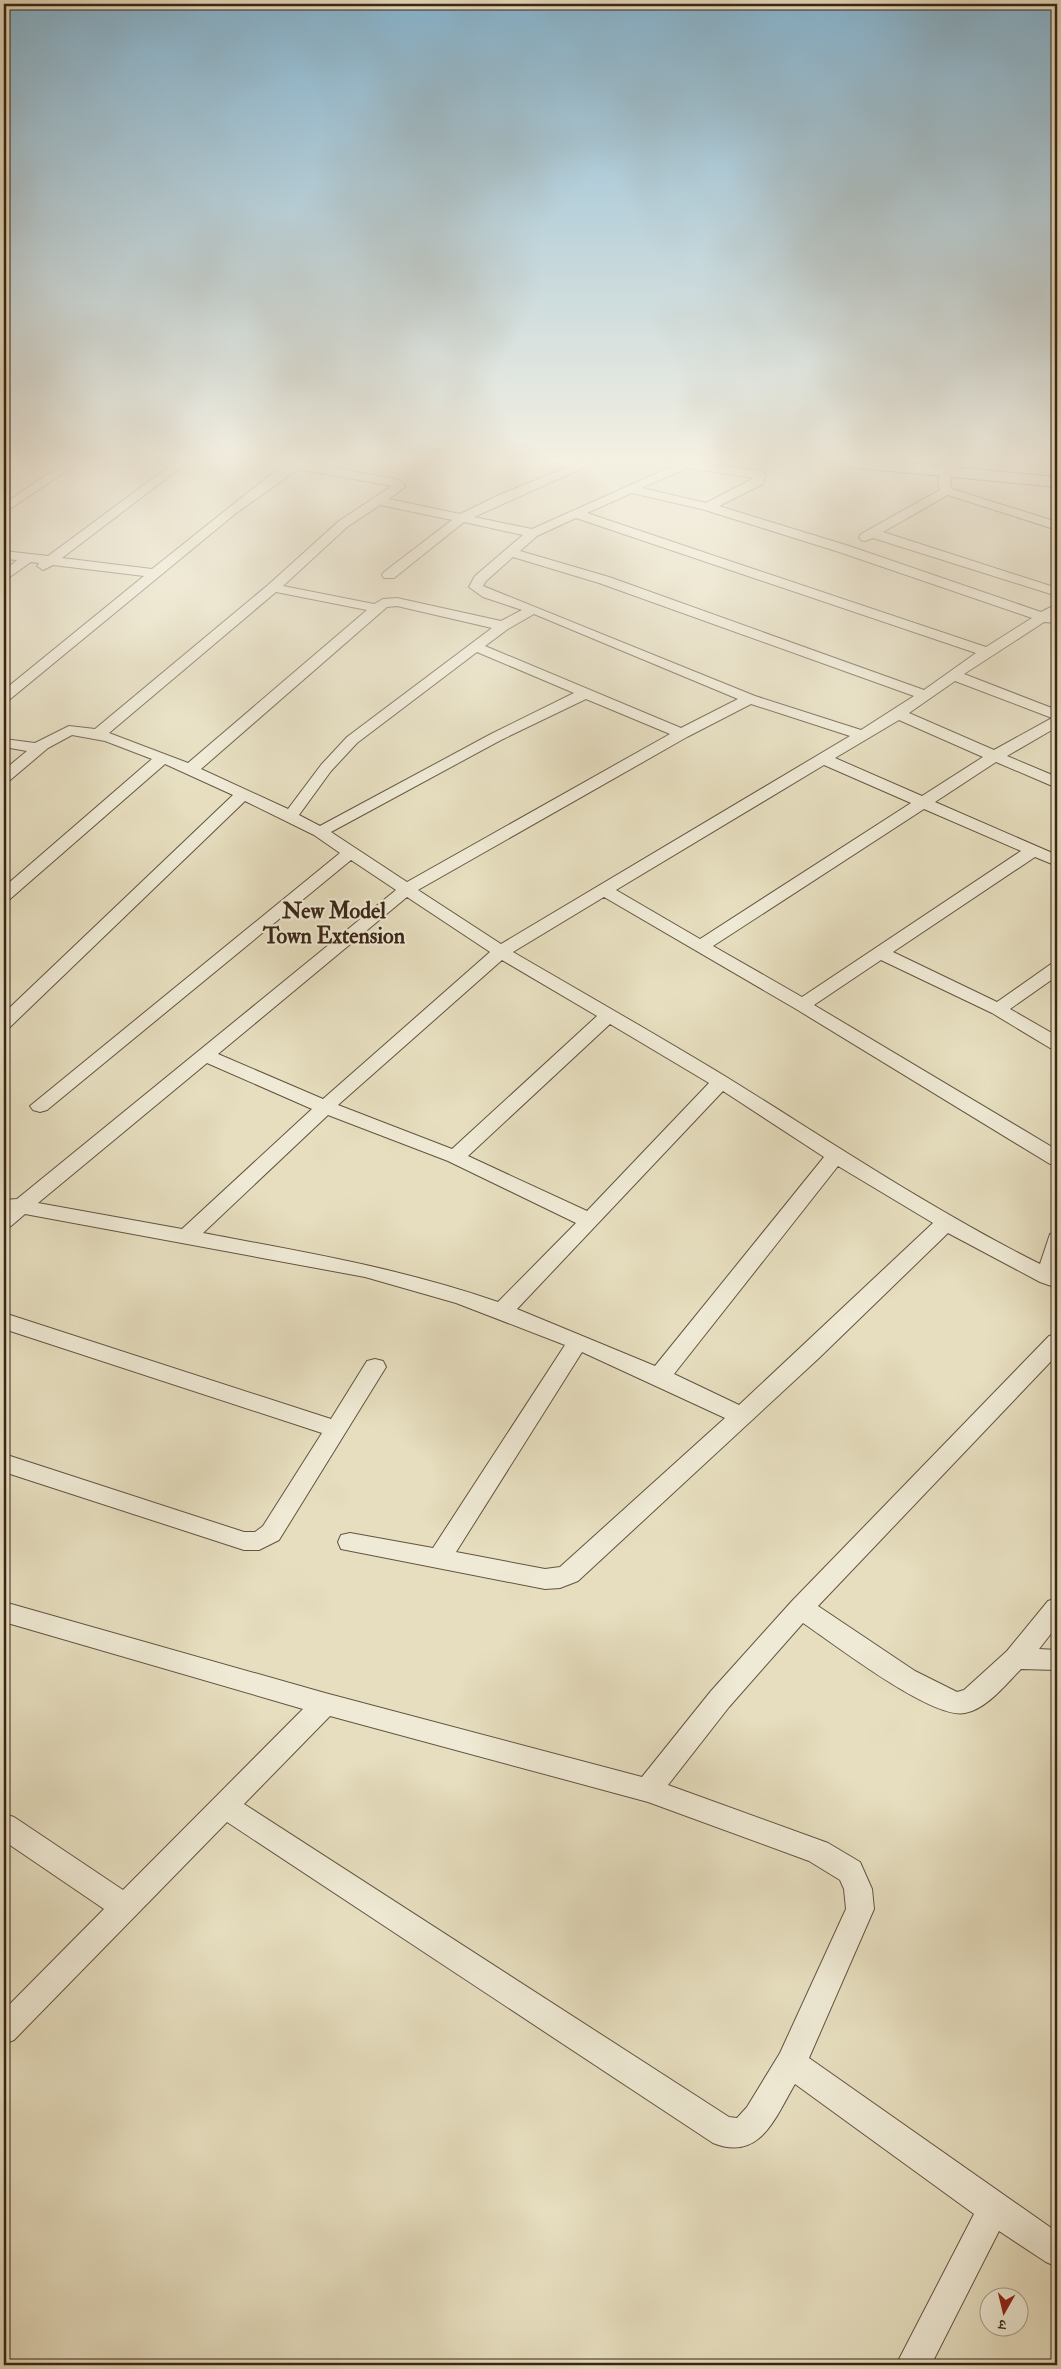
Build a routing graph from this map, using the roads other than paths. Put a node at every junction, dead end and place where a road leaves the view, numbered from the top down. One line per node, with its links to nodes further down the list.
1 (121, 573): 11 (street)
2 (155, 573): 11 (street)
3 (289, 573): 12 (street)
4 (392, 573): 10 (street)
5 (488, 573): 16 (street)
6 (579, 573): 24 (street)
7 (750, 573): 21 (street)
8 (913, 573): 17 (street)
9 (996, 573): 13 (street)
10 (389, 575)
11 (151, 576): 25 (street)
12 (272, 588): 14 (street); 31 (street)
13 (1057, 592)
14 (376, 608): 19 (street); 38 (street)
15 (1057, 608): 17 (street)
16 (534, 609): 19 (street); 26 (street)
17 (1042, 617): 18 (street); 21 (street)
18 (1057, 622)
19 (503, 626): 20 (street)
20 (476, 647): 23 (street); 43 (street)
21 (987, 652): 22 (street)
22 (956, 676): 24 (street); 28 (street)
23 (586, 693): 30 (street); 44 (street)
24 (925, 695): 27 (street)
25 (4, 698)
26 (750, 699): 30 (street); 32 (street)
27 (898, 714): 32 (street); 35 (street)
28 (1057, 715)
29 (1057, 721): 35 (street)
30 (682, 734): 48 (street)
31 (97, 735): 34 (street); 36 (street)
32 (862, 735): 37 (street)
33 (4, 743): 34 (street)
34 (41, 747): 39 (street)
35 (993, 757): 40 (street); 42 (street)
36 (162, 758): 38 (street); 50 (street)
37 (824, 759): 42 (street); 49 (street)
38 (190, 770): 41 (street)
39 (4, 778)
40 (1057, 783)
41 (244, 794): 43 (street); 58 (street)
42 (921, 803): 45 (street); 51 (street)
43 (290, 817): 44 (street)
44 (320, 832): 46 (street)
45 (1032, 851): 47 (street); 53 (street)
46 (350, 854): 48 (street); 62 (street)
47 (1057, 861)
48 (406, 890): 52 (street); 60 (street)
49 (605, 891): 51 (street); 52 (street)
50 (4, 895)
51 (701, 946): 55 (street)
52 (501, 952): 57 (street); 63 (street)
53 (881, 953): 55 (street); 56 (street)
54 (1057, 968): 56 (street)
55 (802, 1005): 66 (street)
56 (998, 1009): 59 (street)
57 (609, 1015): 61 (street); 65 (street)
58 (4, 1023)
59 (1057, 1044)
60 (206, 1056): 63 (street); 67 (street)
61 (721, 1082): 64 (street); 68 (street)
62 (40, 1106)
63 (325, 1107): 65 (street); 70 (street)
64 (836, 1156): 69 (street); 78 (street)
65 (455, 1157): 68 (street)
66 (1057, 1159)
67 (9, 1210): 70 (street)
68 (590, 1221): 73 (street)
69 (947, 1222): 72 (street); 79 (street)
70 (185, 1238): 73 (street)
71 (1057, 1239): 72 (street)
72 (1052, 1279)
73 (501, 1312): 76 (street)
74 (4, 1321): 80 (street)
75 (1057, 1342): 84 (street)
76 (577, 1343): 78 (street); 83 (street)
77 (375, 1367): 80 (street)
78 (660, 1376): 79 (street)
79 (740, 1415): 83 (street)
80 (336, 1429): 81 (street)
81 (4, 1463)
82 (350, 1542): 83 (street)
83 (440, 1558)
84 (801, 1608): 87 (street); 90 (street)
85 (1057, 1608): 87 (street)
86 (4, 1612): 89 (street)
87 (1016, 1658): 88 (street)
88 (1057, 1660)
89 (325, 1704): 90 (street); 91 (street)
90 (648, 1790): 95 (street)
91 (225, 1806): 93 (street); 95 (street)
92 (4, 1826): 93 (street)
93 (125, 1908): 94 (street)
94 (4, 2030)
95 (791, 2062): 96 (street)
96 (994, 2209): 97 (street); 98 (street)
97 (1057, 2251)
98 (913, 2365)

